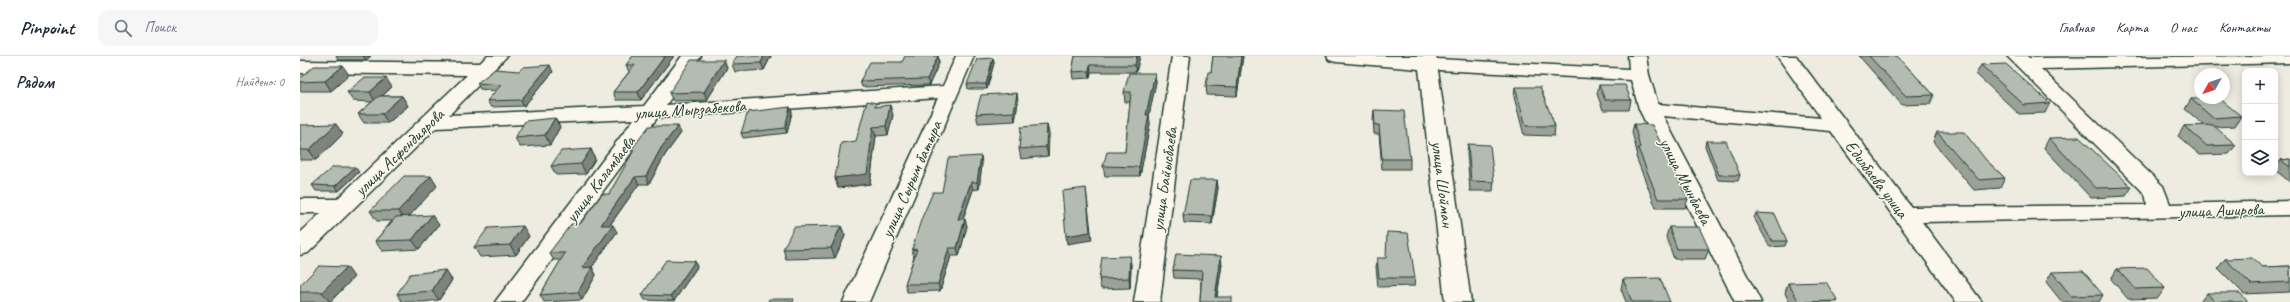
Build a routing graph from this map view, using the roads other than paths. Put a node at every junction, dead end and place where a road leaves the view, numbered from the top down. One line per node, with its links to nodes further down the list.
1 (692, 56): 14 (street, улица Каламбаева)
2 (965, 56): 12 (street, улица Сырым батыра)
3 (1181, 56): 25 (street, улица Байысбаева)
4 (1336, 56): 9 (street)
5 (1786, 56): 16 (street, Едилбаева улица)
6 (2290, 57): 7 (street)
7 (2020, 60): 20 (street)
8 (492, 62): 11 (street); 15 (street, улица Асфендиярова)
9 (1428, 62): 10 (street); 26 (street, улица Шойман)
10 (1638, 65): 13 (street, улица Мынбаева)
11 (300, 67)
12 (951, 91): 14 (street, улица Мырзабекова); 24 (street, улица Сырым батыра)
13 (1649, 109): 16 (street); 27 (street, улица Мынбаева)
14 (650, 112): 15 (street, улица Мырзабекова); 23 (street, улица Каламбаева)
15 (429, 122): 18 (street, улица Асфендиярова)
16 (1836, 125): 21 (street, Едилбаева улица)
17 (300, 206): 18 (street)
18 (343, 206): 22 (street, улица Асфендиярова)
19 (2290, 208): 20 (street, улица Аширова)
20 (2152, 212): 21 (street, улица Аширова)
21 (1904, 216): 28 (street, Едилбаева улица)
22 (300, 247)
23 (508, 302)
24 (856, 302)
25 (1147, 302)
26 (1458, 302)
27 (1748, 302)
28 (1969, 302)

